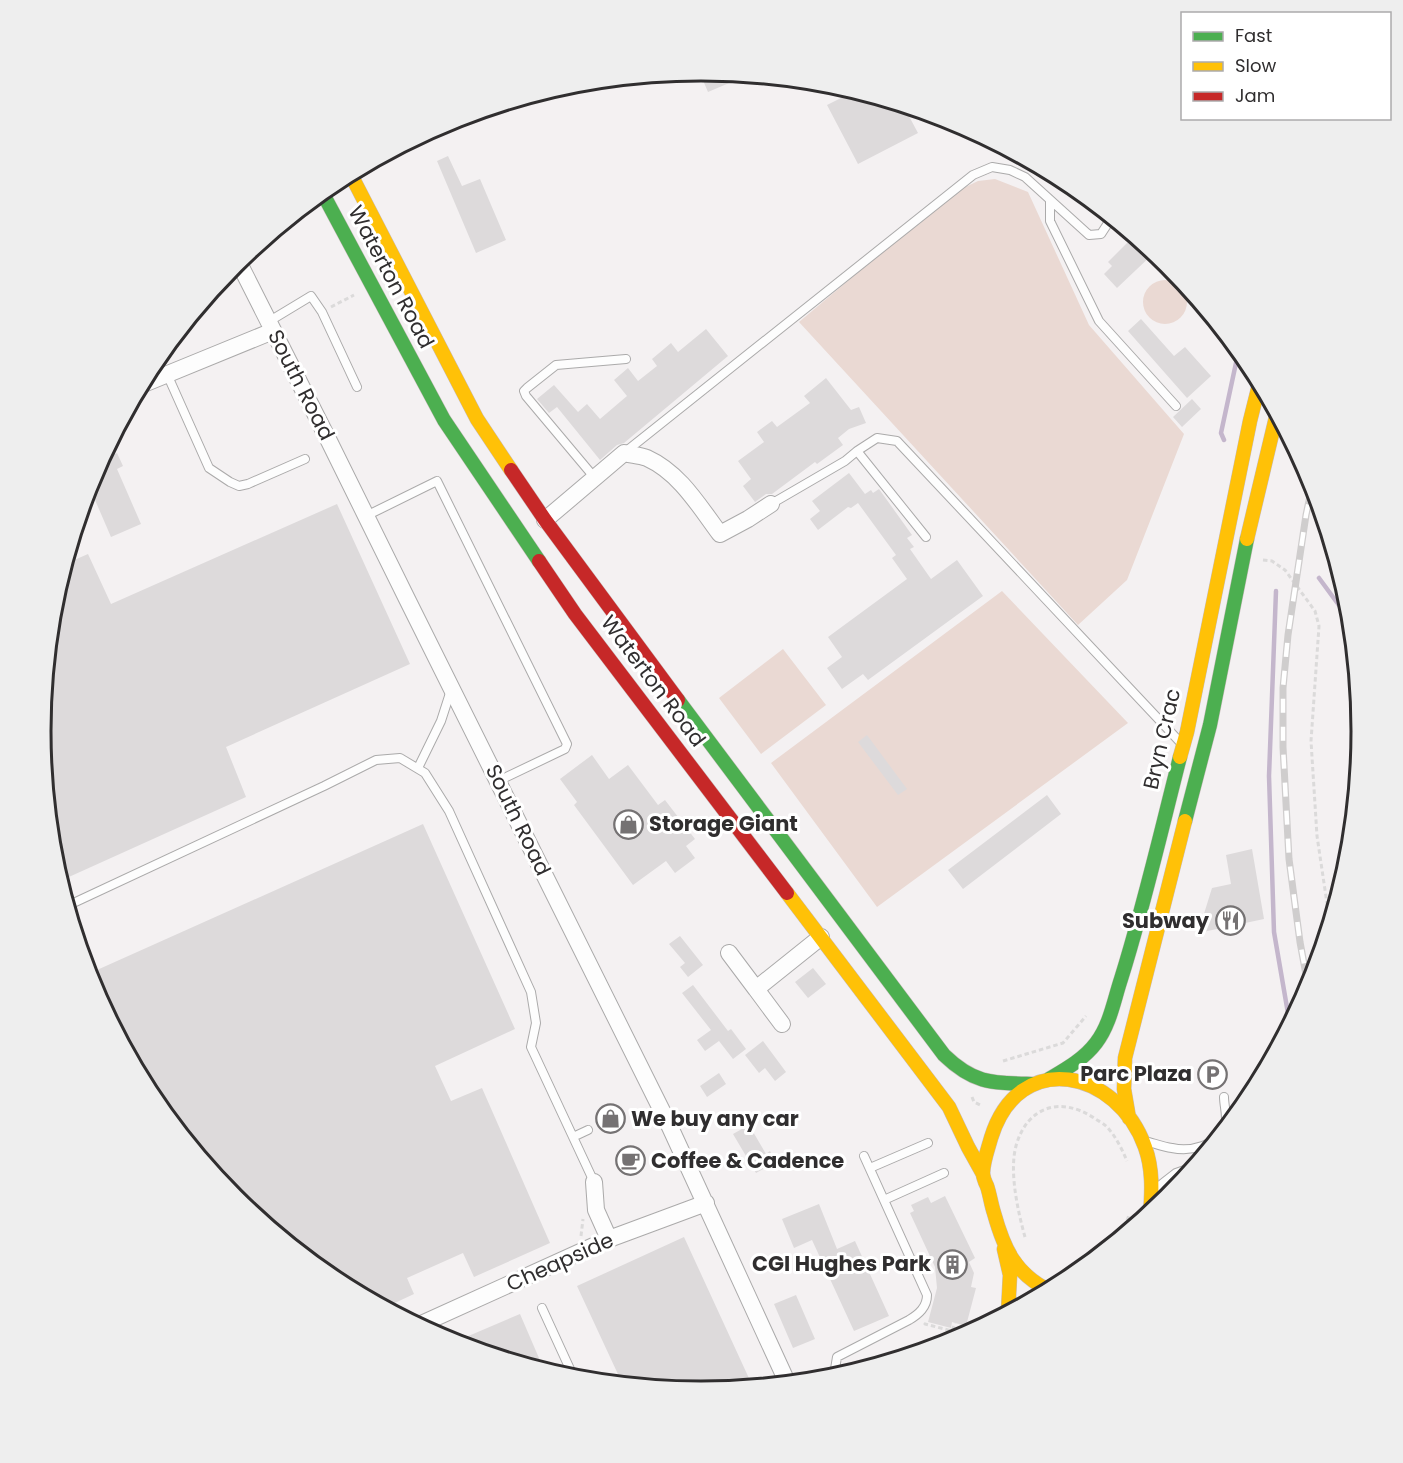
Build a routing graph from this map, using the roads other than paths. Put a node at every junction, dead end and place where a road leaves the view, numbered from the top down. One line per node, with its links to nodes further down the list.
1 (355, 182): 20 (main road, Waterton Road)
2 (327, 200): 27 (main road, Waterton Road)
3 (1050, 201): 4 (lane); 12 (lane); 15 (lane)
4 (1108, 224)
5 (243, 271): 6 (street, South Road)
6 (271, 327): 8 (street); 10 (lane); 19 (street, South Road)
7 (626, 359): 17 (lane)
8 (167, 373): 9 (street); 16 (lane)
9 (156, 378)
10 (357, 387)
11 (1257, 393): 23 (main road, Bryn Crac)
12 (1176, 405)
13 (1274, 424): 35 (main road, Bryn Crac)
14 (857, 451): 18 (lane); 21 (lane); 23 (lane)
15 (624, 453): 17 (street); 18 (street)
16 (305, 459)
17 (594, 477): 20 (street)
18 (771, 504)
19 (366, 516): 22 (street, South Road); 25 (lane)
20 (545, 520): 32 (main road, Waterton Road)
21 (926, 537)
22 (452, 687): 24 (lane); 25 (street, South Road)
23 (1184, 746): 31 (main road, Bryn Crac)
24 (418, 768): 26 (lane); 37 (lane)
25 (498, 782): 50 (street, South Road)
26 (74, 903)
27 (821, 937): 29 (street); 45 (main road, Waterton Road)
28 (729, 953): 29 (street)
29 (756, 989): 30 (street)
30 (783, 1024)
31 (1049, 1079): 32 (main road); 35 (main road)
32 (1032, 1084): 45 (main road)
33 (1224, 1098): 34 (lane)
34 (1225, 1116)
35 (1130, 1118): 38 (main road)
36 (588, 1130): 37 (lane)
37 (573, 1137): 46 (lane)
38 (1143, 1140): 40 (lane); 47 (main road)
39 (928, 1143): 42 (lane)
40 (1203, 1145)
41 (864, 1156): 42 (lane)
42 (870, 1168): 48 (lane)
43 (1180, 1172): 47 (lane)
44 (944, 1173): 48 (lane)
45 (983, 1174): 52 (main road, Waterton Road)
46 (594, 1182): 51 (street)
47 (1152, 1191): 49 (main road)
48 (884, 1200): 57 (lane)
49 (1151, 1200)
50 (706, 1203): 51 (street, Cheapside); 59 (street, South Road)
51 (609, 1239): 56 (street, Cheapside)
52 (1004, 1247): 53 (main road); 54 (main road)
53 (1040, 1287)
54 (1008, 1305)
55 (542, 1308): 58 (lane)
56 (428, 1321)
57 (835, 1368)
58 (570, 1369)
59 (784, 1376)

